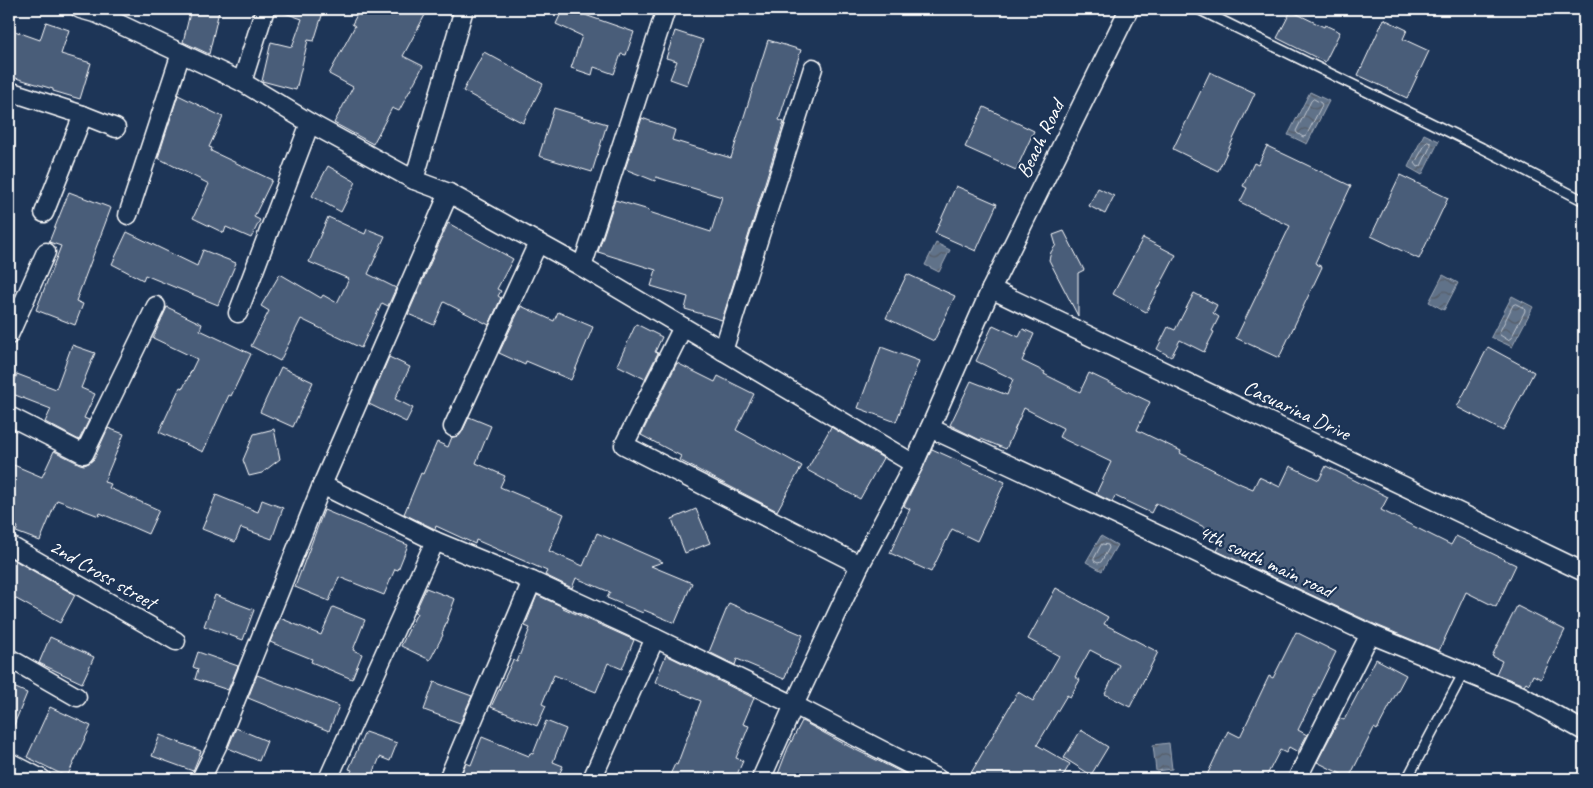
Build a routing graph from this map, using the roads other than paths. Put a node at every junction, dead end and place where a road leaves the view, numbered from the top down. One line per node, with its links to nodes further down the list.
1 (80, 9): 7 (street)
2 (265, 9): 10 (street)
3 (464, 9): 15 (street)
4 (666, 9): 22 (street)
5 (1129, 9): 23 (street, Beach Road)
6 (1198, 9): 17 (lane)
7 (99, 11): 8 (street)
8 (180, 53): 10 (street); 19 (street)
9 (813, 68): 28 (street)
10 (242, 82): 13 (street)
11 (9, 91): 12 (street)
12 (83, 116): 14 (street); 18 (street)
13 (310, 124): 15 (street); 25 (street)
14 (116, 128)
15 (414, 180): 16 (street)
16 (449, 193): 20 (street); 33 (street)
17 (1584, 201)
18 (44, 213)
19 (128, 215)
20 (538, 243): 22 (street); 30 (street)
21 (46, 252): 27 (street)
22 (582, 267): 26 (street)
23 (991, 289): 31 (street, Beach Road); 37 (street, Casuarina Drive)
24 (156, 306): 29 (street)
25 (238, 313)
26 (683, 328): 28 (street); 36 (street)
27 (9, 335)
28 (723, 352): 32 (street)
29 (9, 416)
30 (453, 427)
31 (930, 428): 32 (street, Beach Road); 39 (street, 4th south main road)
32 (914, 464): 36 (street, Beach Road)
33 (322, 485): 34 (street); 50 (street)
34 (435, 541): 38 (street); 51 (street)
35 (9, 546): 41 (street, 2nd Cross street)
36 (860, 565): 45 (street, Beach Road)
37 (1584, 572)
38 (532, 581): 40 (street); 52 (street)
39 (1370, 634): 43 (street, 4th south main road); 55 (street)
40 (654, 638): 45 (street); 53 (street)
41 (176, 641)
42 (9, 658): 44 (street)
43 (1464, 672): 46 (street, 4th south main road); 56 (lane)
44 (76, 696)
45 (794, 705): 48 (street); 54 (street, Beach Road)
46 (1584, 731)
47 (9, 762): 49 (street)
48 (927, 777)
49 (42, 779)
50 (201, 779)
51 (328, 779)
52 (448, 779)
53 (592, 779)
54 (761, 779)
55 (1297, 779)
56 (1407, 779)

